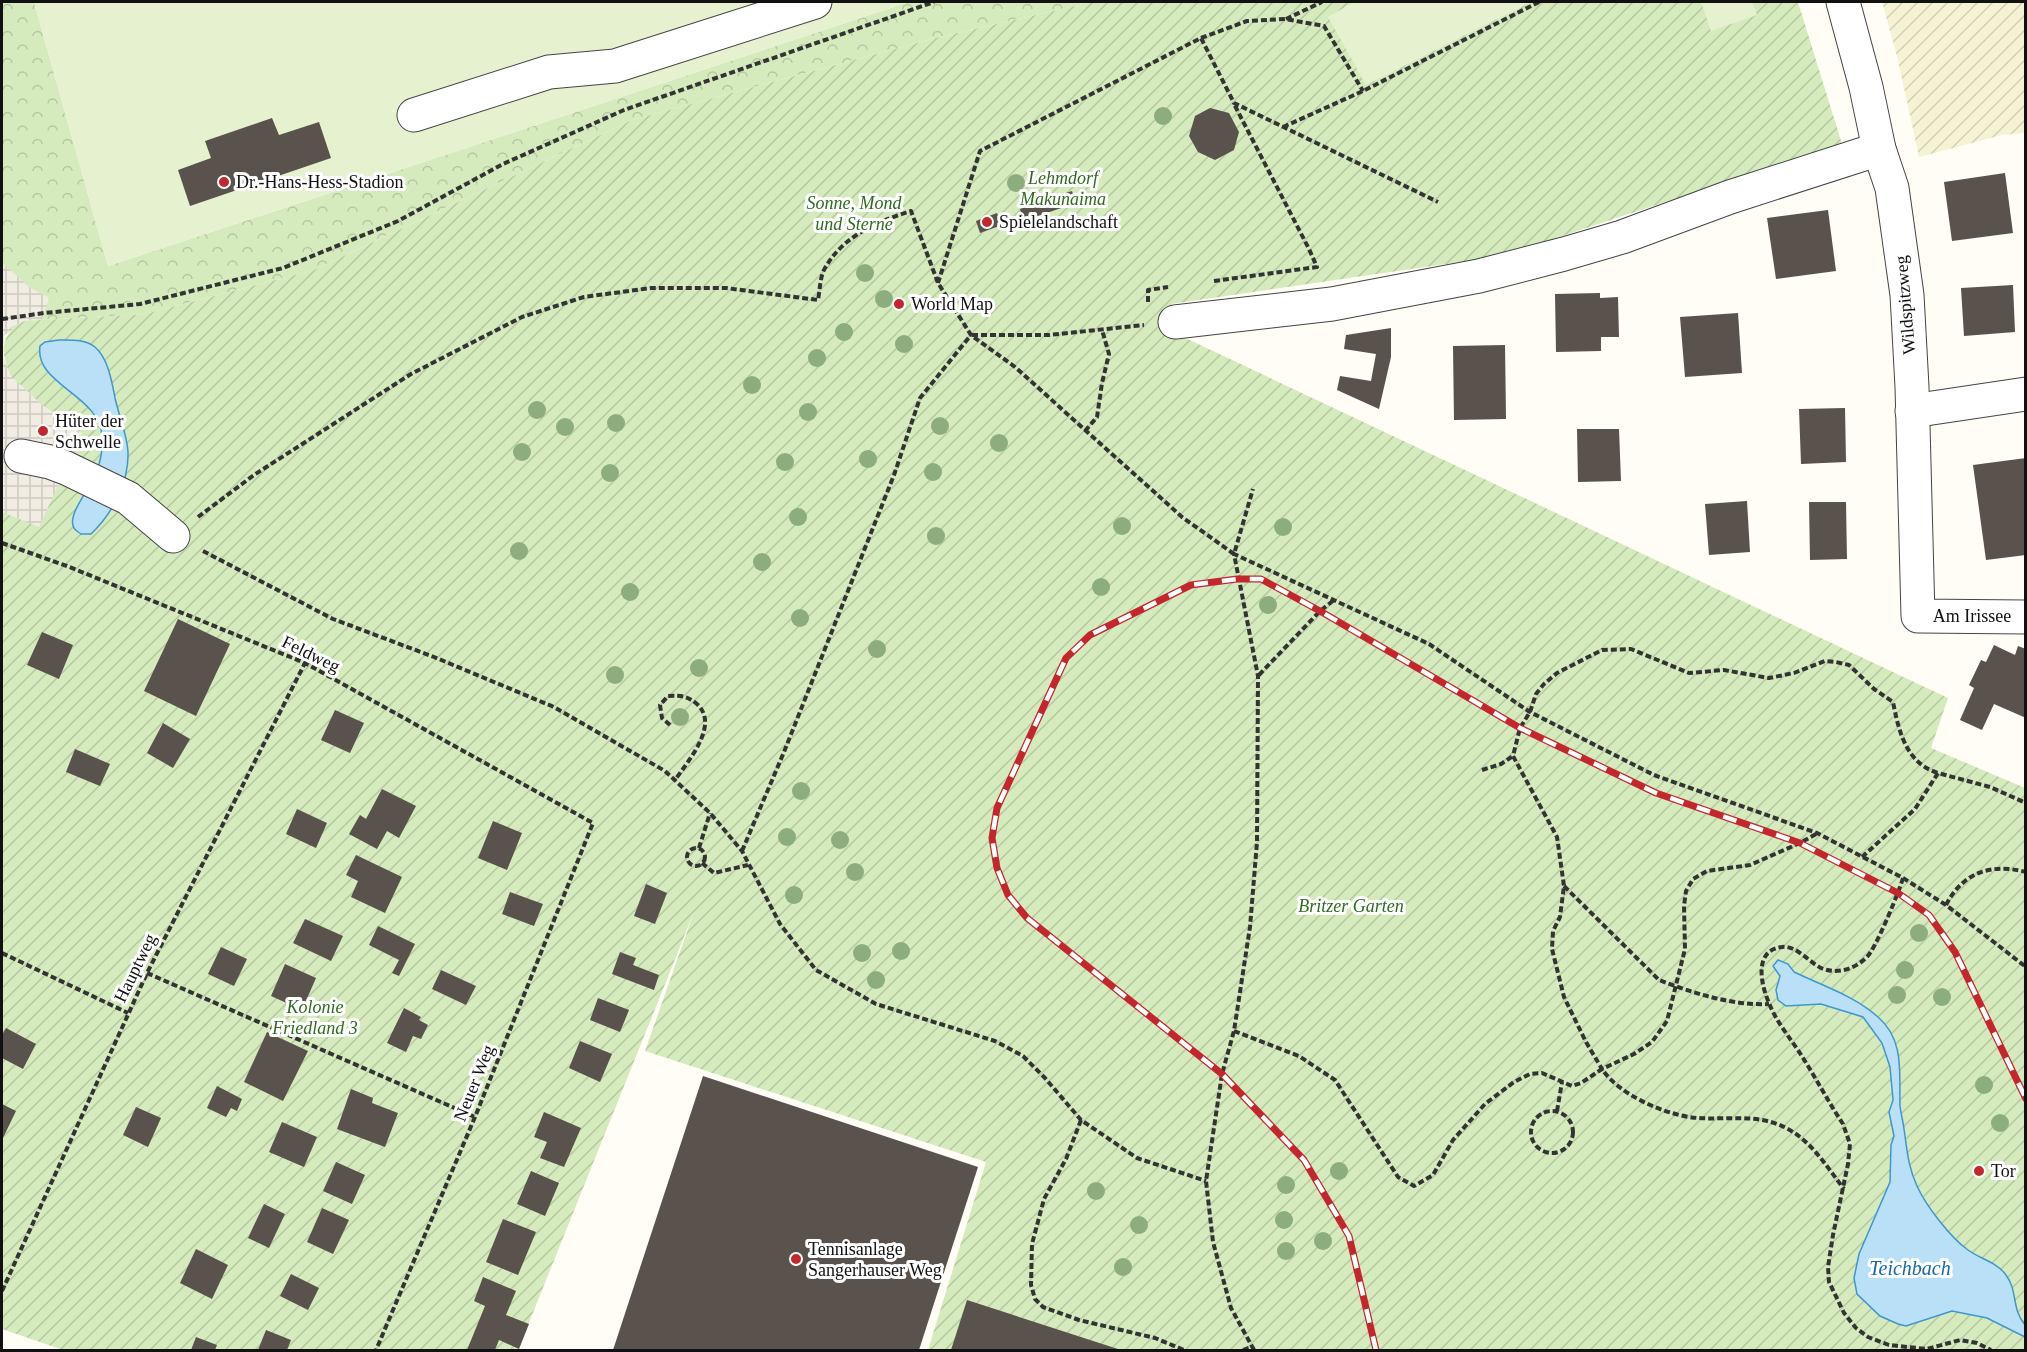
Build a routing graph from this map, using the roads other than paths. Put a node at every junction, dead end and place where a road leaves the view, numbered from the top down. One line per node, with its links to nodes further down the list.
1 (816, 2): 3 (street)
2 (1843, 2): 4 (street, Wildspitzweg)
3 (414, 115)
4 (1879, 149): 5 (street); 7 (street, Wildspitzweg)
5 (1175, 322)
6 (2025, 394): 7 (street)
7 (1912, 411): 10 (street, Wildspitzweg)
8 (21, 456): 9 (street)
9 (173, 536)
10 (1918, 616): 11 (street, Am Irissee)
11 (2025, 617)

